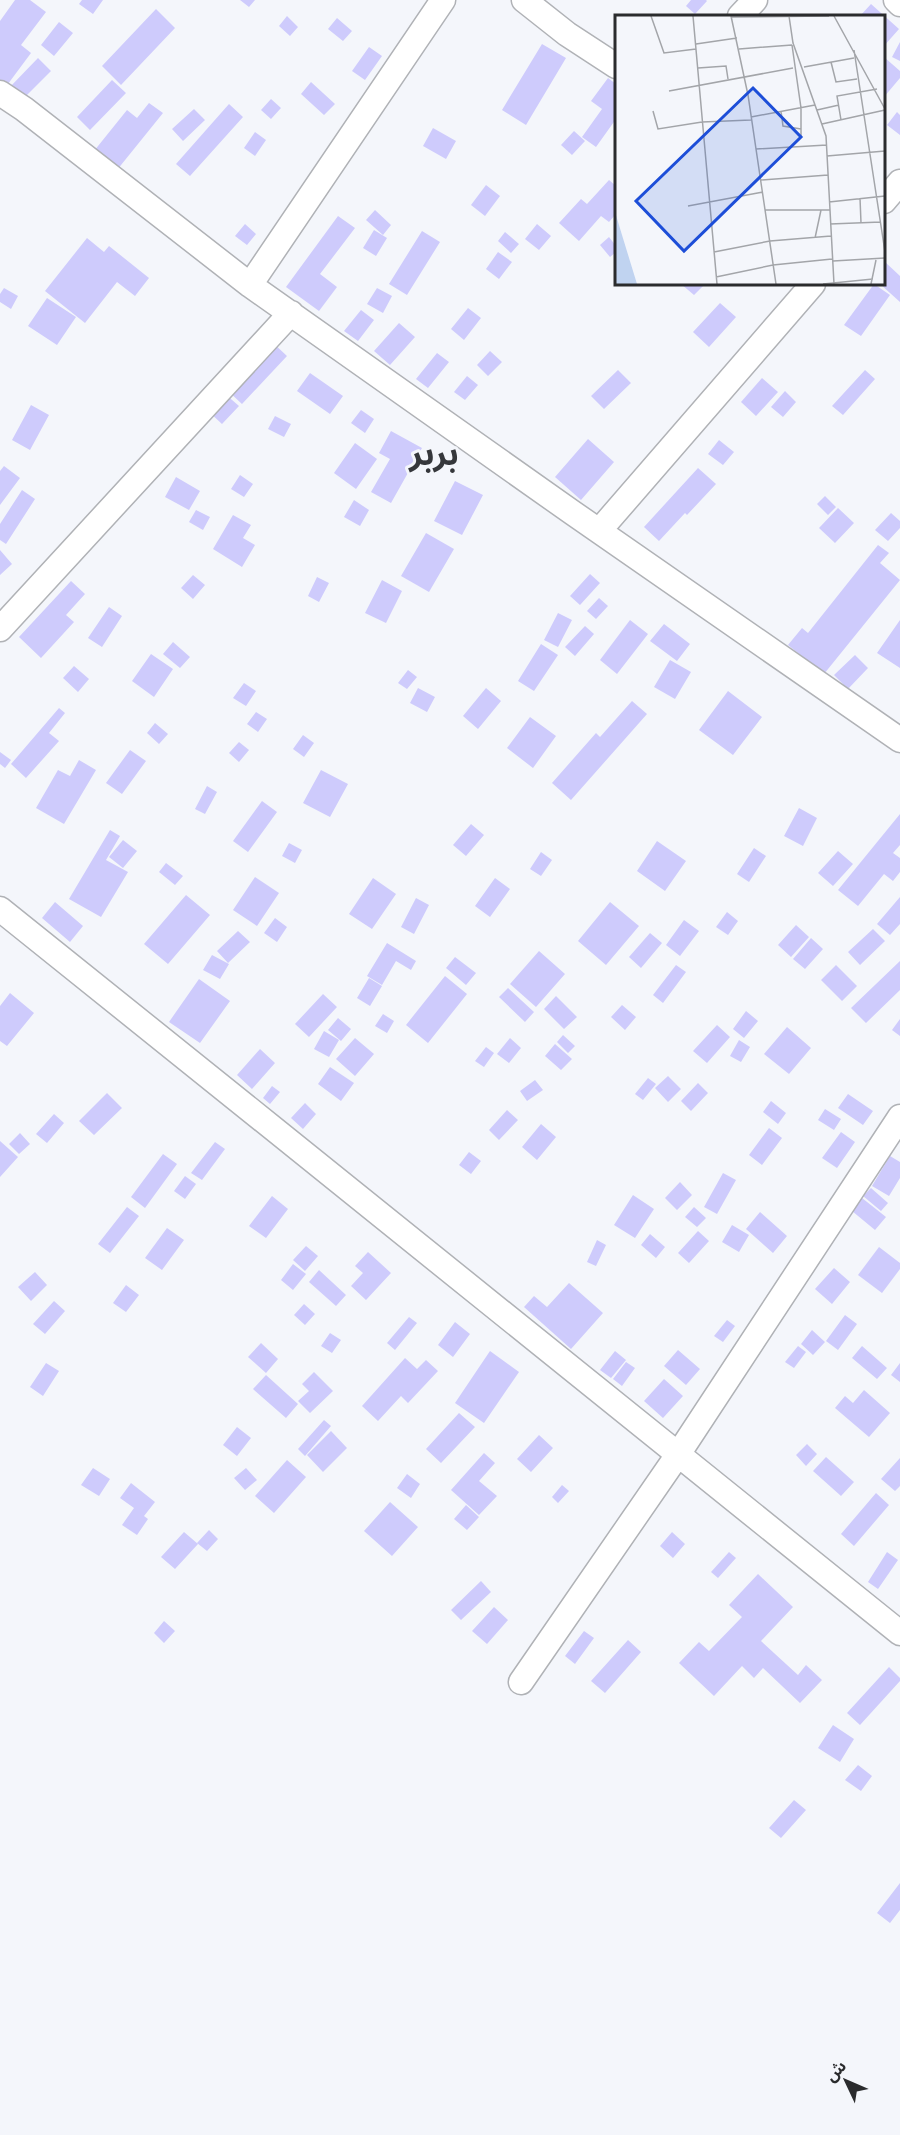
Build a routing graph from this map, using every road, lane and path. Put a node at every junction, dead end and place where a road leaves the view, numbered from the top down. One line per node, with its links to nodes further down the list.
1 (443, 0): 11 (street)
2 (524, 0): 7 (street)
3 (755, 0): 6 (street)
4 (896, 0): 5 (street)
5 (900, 4)
6 (741, 15)
7 (615, 65)
8 (0, 93): 11 (street)
9 (900, 182): 10 (street)
10 (885, 200)
11 (250, 285): 13 (street)
12 (812, 285): 14 (street)
13 (291, 313): 14 (street); 15 (street)
14 (599, 531): 16 (street)
15 (0, 629)
16 (900, 740)
17 (0, 909): 19 (street)
18 (900, 1117): 19 (street)
19 (677, 1456): 20 (street); 21 (street)
20 (900, 1633)
21 (521, 1682)

